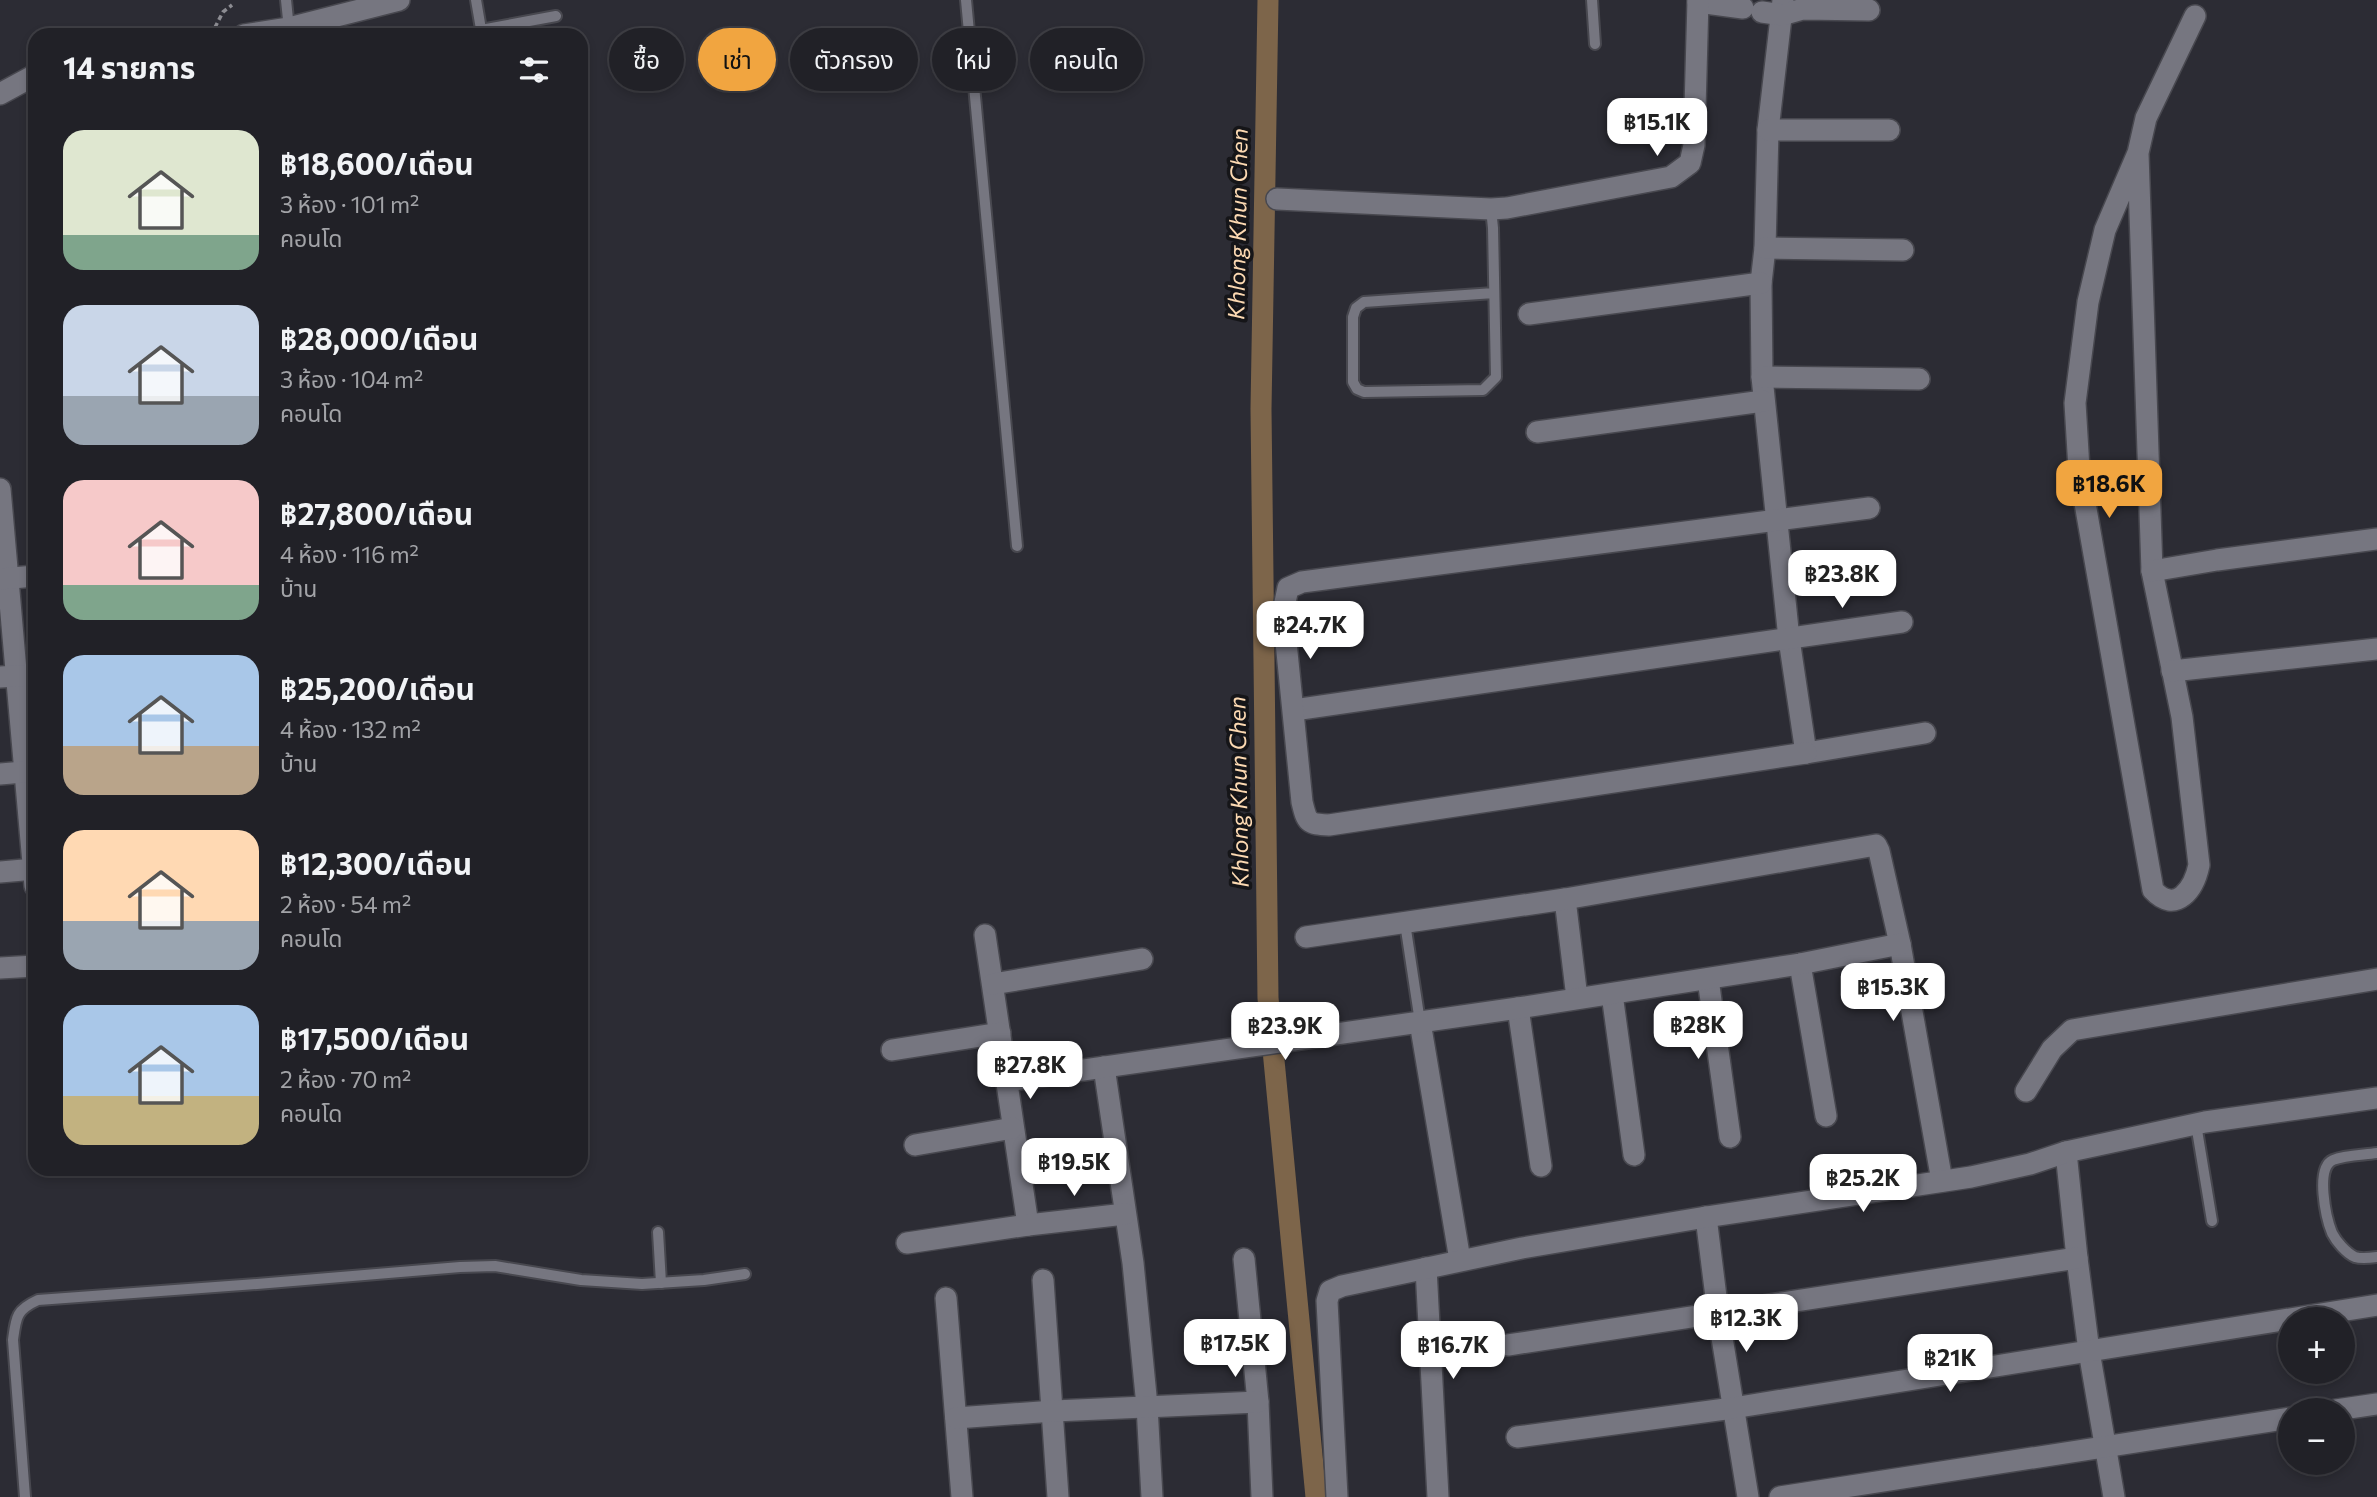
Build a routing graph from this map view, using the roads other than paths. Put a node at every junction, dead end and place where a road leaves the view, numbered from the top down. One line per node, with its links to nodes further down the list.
1 (286, 0): 11 (lane)
2 (398, 0): 12 (street)
3 (476, 0): 13 (lane)
4 (966, 0): 36 (lane)
5 (1592, 0): 15 (lane)
6 (1698, 1): 7 (street); 22 (street)
7 (1776, 7): 8 (street); 18 (street)
8 (1869, 10)
9 (556, 16): 14 (lane)
10 (2195, 16): 20 (street)
11 (290, 28)
12 (304, 28)
13 (480, 28)
14 (503, 28)
15 (1595, 44)
16 (28, 79): 17 (street)
17 (0, 94)
18 (1768, 130): 19 (street); 23 (street)
19 (1889, 130)
20 (2137, 153): 37 (street); 43 (street)
21 (1277, 199): 22 (street)
22 (1491, 209): 26 (lane)
23 (1765, 248): 24 (street); 25 (street)
24 (1903, 250)
25 (1761, 283): 27 (street); 28 (street)
26 (1494, 293): 26 (lane)
27 (1529, 314)
28 (1762, 377): 29 (street); 30 (street)
29 (1919, 379)
30 (1763, 401): 31 (street); 34 (street)
31 (1537, 432)
32 (0, 489): 39 (street)
33 (1869, 508): 34 (street)
34 (1775, 520): 41 (street); 45 (street)
35 (2377, 540): 37 (street)
36 (1017, 545)
37 (2152, 571): 43 (street)
38 (28, 576): 39 (street)
39 (4, 578): 44 (street)
40 (1902, 622): 41 (street)
41 (1789, 639): 45 (street); 47 (street)
42 (2377, 649): 43 (street)
43 (2172, 671)
44 (17, 676): 48 (street)
45 (1294, 710): 47 (street)
46 (1925, 733): 47 (street)
47 (1806, 753)
48 (28, 756)
49 (28, 771): 50 (street)
50 (0, 774)
51 (0, 872): 52 (street)
52 (28, 874)
53 (1565, 899): 54 (street); 57 (street); 66 (street)
54 (1405, 923): 56 (street); 68 (lane)
55 (985, 935): 64 (street)
56 (1306, 937)
57 (1900, 944): 59 (street); 84 (street)
58 (1142, 959): 64 (street)
59 (1800, 964): 62 (street); 75 (street)
60 (28, 966): 61 (street)
61 (0, 968)
62 (1708, 979): 65 (street); 78 (street)
63 (2377, 979): 73 (street)
64 (993, 984): 69 (street)
65 (1612, 993): 66 (street); 82 (street)
66 (1577, 998): 67 (street)
67 (1518, 1008): 68 (street); 83 (street)
68 (1420, 1023): 71 (street); 94 (street)
69 (1000, 1033): 70 (street); 72 (street)
70 (892, 1050)
71 (1104, 1067): 72 (street); 85 (street)
72 (1007, 1082): 77 (street)
73 (2026, 1091)
74 (2377, 1098): 76 (street)
75 (1826, 1116)
76 (2196, 1124): 80 (street); 87 (lane)
77 (1013, 1128): 79 (street); 88 (street)
78 (1730, 1138)
79 (915, 1145)
80 (2066, 1152): 84 (street); 92 (street)
81 (2377, 1153): 91 (lane)
82 (1634, 1155)
83 (1541, 1166)
84 (1941, 1181): 86 (street)
85 (1125, 1214): 88 (street); 106 (street)
86 (1706, 1217): 94 (street); 101 (street)
87 (2212, 1222)
88 (1028, 1225): 90 (street)
89 (658, 1232): 98 (lane)
90 (907, 1243)
91 (2377, 1257)
92 (2077, 1258): 101 (street); 103 (street)
93 (1244, 1259): 104 (street)
94 (1460, 1260): 95 (street)
95 (1426, 1268): 119 (street); 120 (street)
96 (745, 1274): 98 (lane)
97 (1043, 1280): 109 (street)
98 (661, 1283): 114 (lane)
99 (946, 1298): 110 (street)
100 (2377, 1305): 103 (street)
101 (1718, 1313): 102 (street); 108 (street)
102 (1508, 1345)
103 (2089, 1351): 108 (street); 113 (street)
104 (1258, 1402): 106 (street); 118 (street)
105 (2377, 1404): 107 (street)
106 (1147, 1406): 109 (street); 117 (street)
107 (2355, 1407)
108 (1733, 1408): 112 (street); 121 (street)
109 (1054, 1410): 110 (street); 116 (street)
110 (956, 1418): 115 (street)
111 (2278, 1420): 113 (street)
112 (1517, 1437)
113 (2106, 1448): 122 (street); 123 (street)
114 (25, 1497)
115 (962, 1497)
116 (1058, 1497)
117 (1152, 1497)
118 (1262, 1497)
119 (1337, 1497)
120 (1438, 1497)
121 (1748, 1497)
122 (1780, 1497)
123 (2114, 1497)

